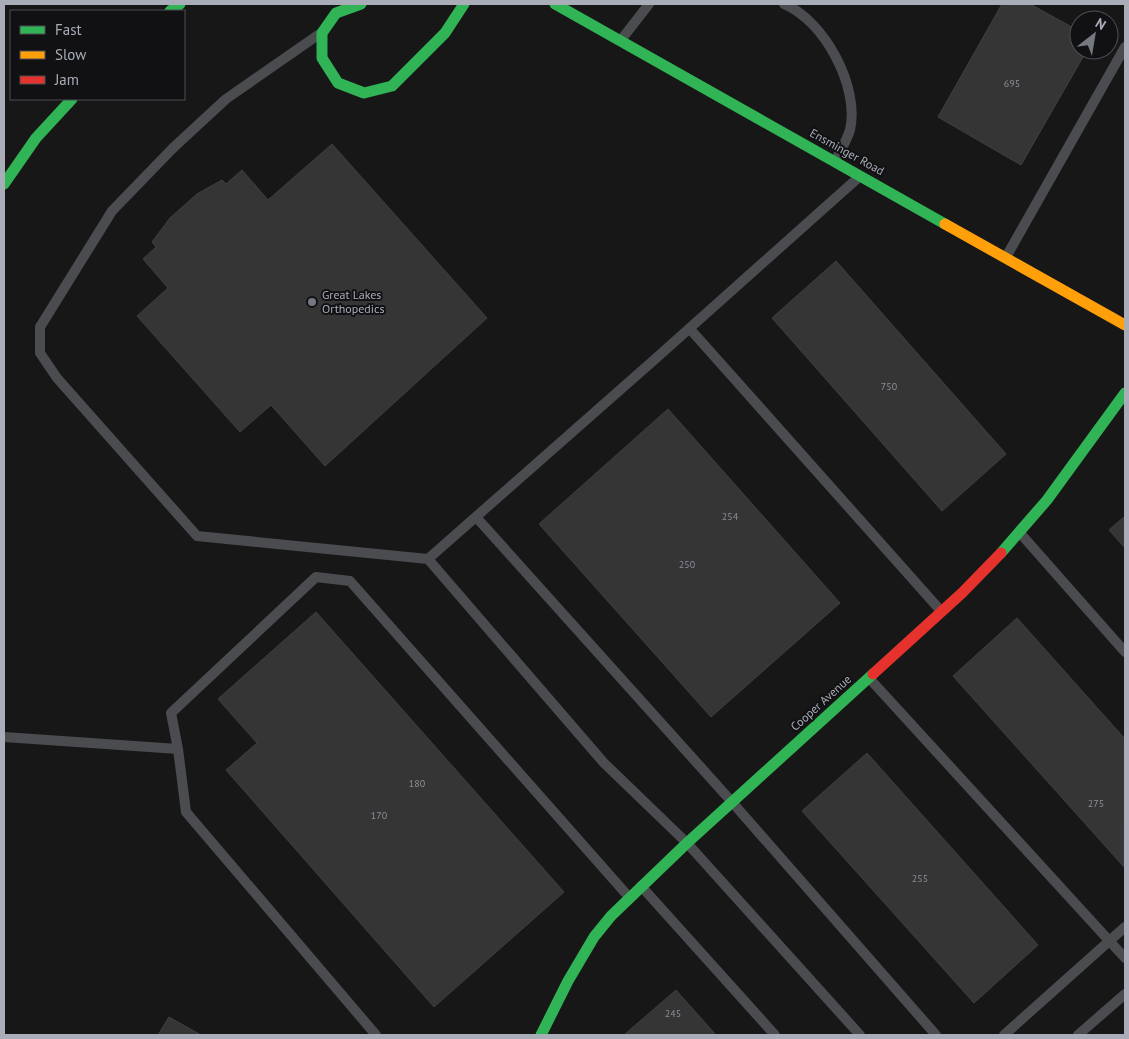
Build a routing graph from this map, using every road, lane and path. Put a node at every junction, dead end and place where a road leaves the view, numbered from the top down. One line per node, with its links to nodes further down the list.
1 (362, 4): 6 (main road)
2 (464, 4): 6 (main road)
3 (555, 4): 7 (main road, Ensminger Road)
4 (649, 4): 7 (lane)
5 (784, 4): 10 (lane)
6 (323, 32): 19 (lane)
7 (620, 41): 10 (main road, Ensminger Road)
8 (1125, 47): 13 (lane)
9 (71, 100): 12 (main road)
10 (835, 162): 11 (main road, Ensminger Road)
11 (860, 176): 13 (main road, Ensminger Road); 15 (lane)
12 (4, 184)
13 (1006, 258): 14 (main road, Ensminger Road)
14 (1121, 320)
15 (690, 329): 17 (lane); 20 (lane)
16 (1124, 396): 18 (main road, Cooper Avenue)
17 (476, 517): 19 (lane); 25 (lane)
18 (1020, 532): 20 (main road, Cooper Avenue); 21 (lane)
19 (428, 559): 26 (lane)
20 (941, 611): 22 (main road, Cooper Avenue)
21 (1125, 652)
22 (869, 677): 25 (main road, Cooper Avenue); 30 (lane)
23 (4, 737): 24 (lane)
24 (178, 749): 28 (lane); 33 (lane)
25 (732, 802): 26 (main road, Cooper Avenue); 37 (lane)
26 (687, 843): 27 (main road, Cooper Avenue); 36 (lane)
27 (641, 886): 28 (main road, Cooper Avenue); 35 (lane)
28 (629, 897): 34 (main road, Cooper Avenue)
29 (1125, 927): 30 (lane)
30 (1110, 941): 31 (lane); 38 (lane)
31 (1125, 958)
32 (1125, 994): 39 (lane)
33 (376, 1035)
34 (541, 1035)
35 (775, 1035)
36 (860, 1035)
37 (936, 1035)
38 (1004, 1035)
39 (1078, 1035)

